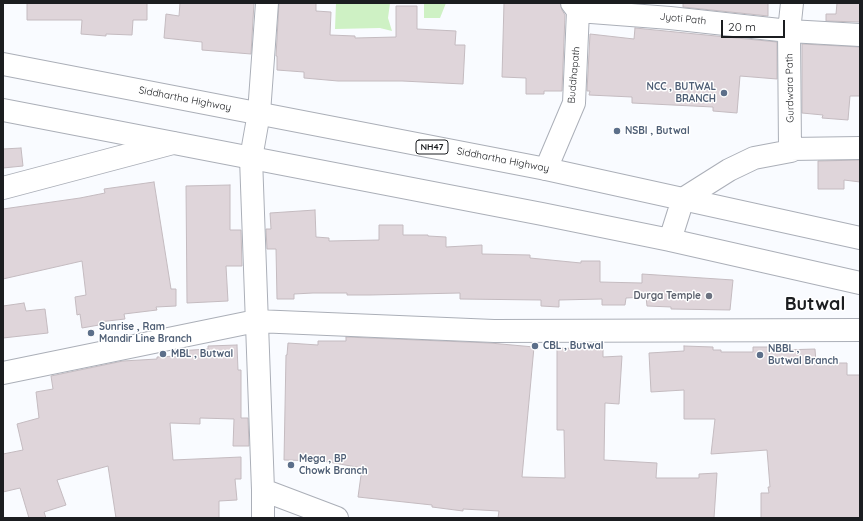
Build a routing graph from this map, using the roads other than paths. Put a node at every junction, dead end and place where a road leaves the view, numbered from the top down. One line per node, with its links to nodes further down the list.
1 (267, 3): 9 (main road)
2 (792, 3): 5 (main road, Gurdwara Path)
3 (575, 7): 4 (main road, Jyoti Path); 14 (main road, Buddhapath)
4 (670, 10): 5 (main road, Jyoti Path)
5 (789, 31): 6 (main road, Jyoti Path); 12 (main road, Gurdwara Path)
6 (860, 35)
7 (3, 64): 9 (main road, Siddhartha Highway / NH47)
8 (3, 110): 10 (main road)
9 (259, 113): 13 (main road); 14 (main road, Siddhartha Highway / NH47)
10 (173, 143): 13 (main road); 15 (main road)
11 (860, 148): 12 (main road)
12 (790, 149): 16 (main road)
13 (251, 158): 18 (main road); 20 (main road)
14 (546, 169): 16 (main road, Siddhartha Highway / NH47)
15 (3, 188)
16 (683, 199): 17 (main road, Siddhartha Highway / NH47); 18 (main road)
17 (860, 238)
18 (670, 240): 19 (main road)
19 (860, 283)
20 (256, 321): 21 (main road); 22 (main road); 23 (main road)
21 (860, 330)
22 (3, 373)
23 (263, 490): 24 (main road); 25 (main road)
24 (263, 518)
25 (337, 518)

